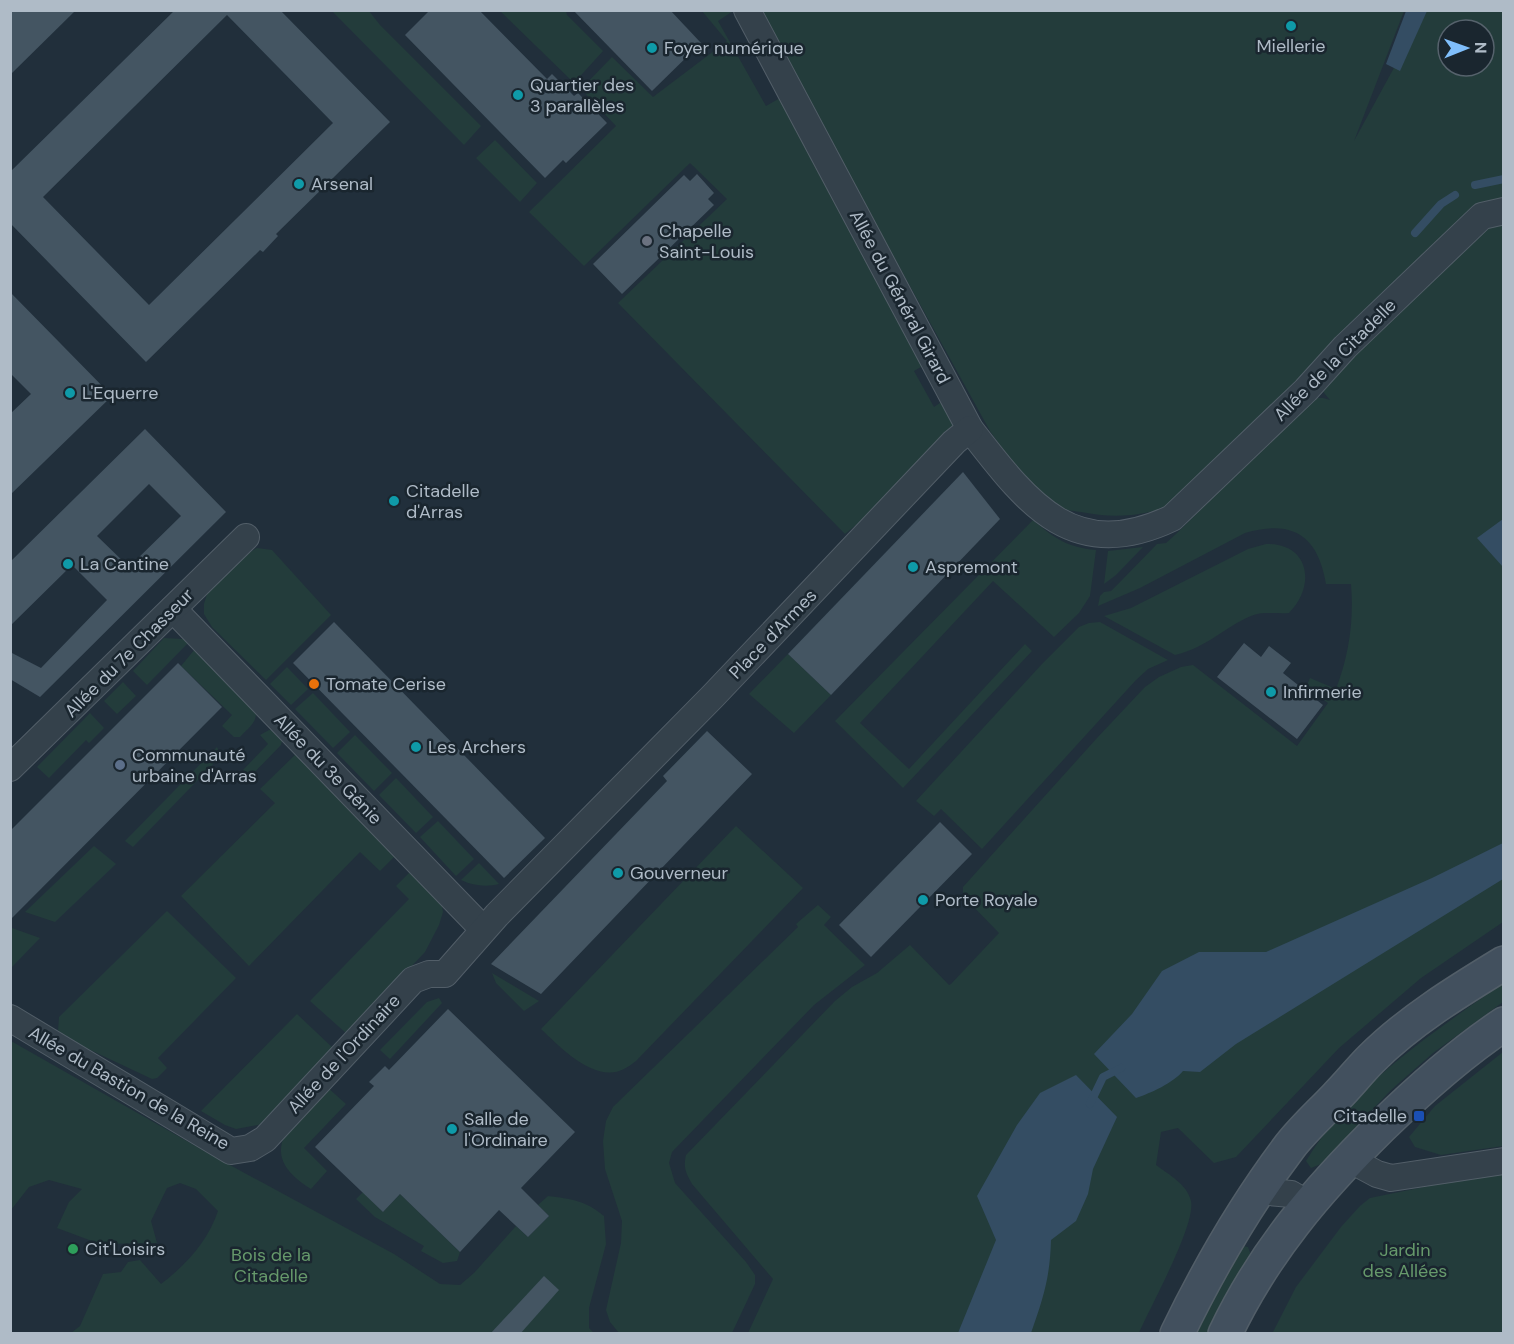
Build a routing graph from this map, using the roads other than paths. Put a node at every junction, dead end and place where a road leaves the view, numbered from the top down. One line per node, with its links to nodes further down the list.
1 (747, 10): 3 (street, Allée du Général Girard)
2 (1503, 211): 4 (street, Allée de la Citadelle)
3 (970, 429): 4 (street, Allée du Général Girard); 8 (street, Place d'Armes)
4 (1103, 533)
5 (246, 537): 6 (street, Allée du 7e Chasseur)
6 (173, 609): 7 (street, Allée du 7e Chasseur); 8 (street, Allée du 3e Génie)
7 (10, 768)
8 (483, 929): 10 (street, Place d'Armes)
9 (1503, 963): 16 (main road)
10 (445, 974): 13 (street, Allée de l'Ordinaire)
11 (10, 1018): 13 (street, Allée du Bastion de la Reine)
12 (1503, 1024): 14 (main road)
13 (250, 1148)
14 (1349, 1159): 15 (street); 17 (main road)
15 (1503, 1161)
16 (1258, 1191): 17 (street); 18 (main road)
17 (1308, 1204): 19 (main road)
18 (1177, 1334)
19 (1225, 1334)

